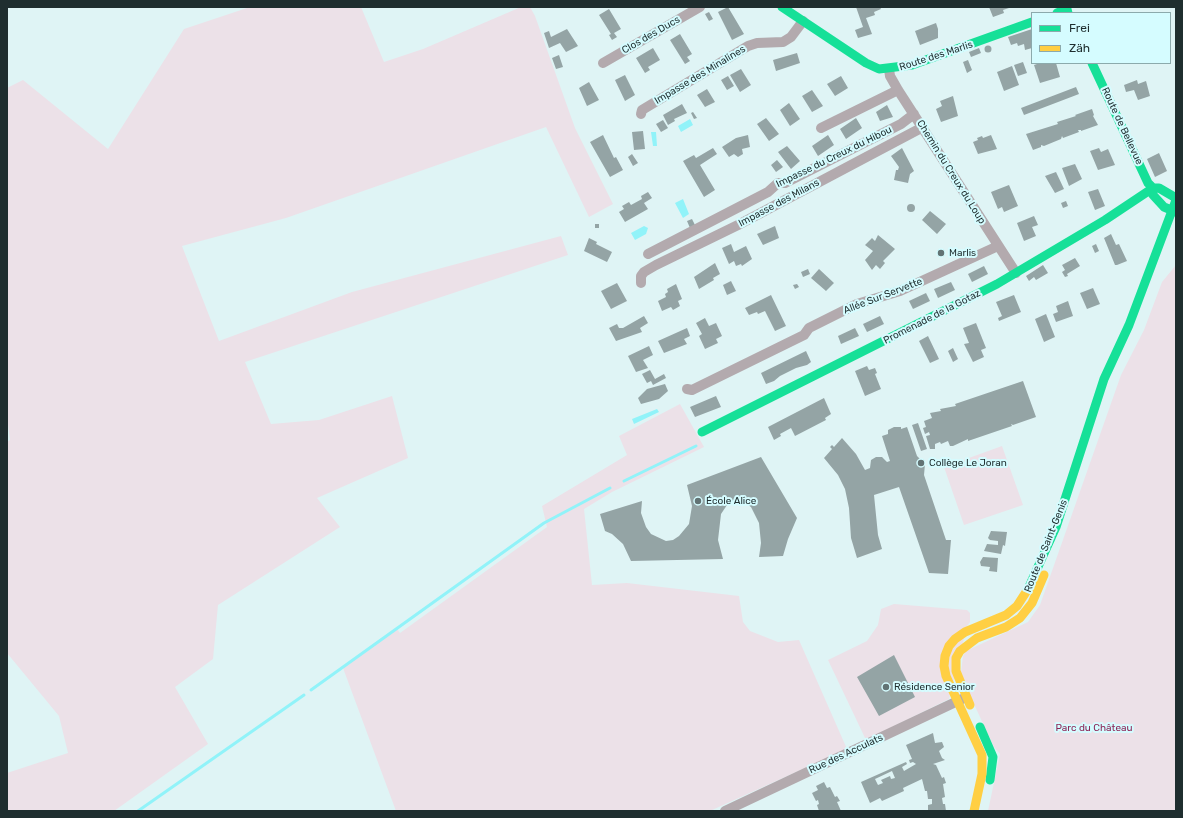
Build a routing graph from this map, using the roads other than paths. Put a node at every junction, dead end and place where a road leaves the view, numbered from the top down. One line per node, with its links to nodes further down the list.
1 (700, 7): 5 (street, Clos des Ducs)
2 (782, 7): 3 (main road, Route des Marlis)
3 (803, 21): 7 (main road, Route des Marlis); 9 (street, Impasse des Minalines)
4 (1031, 22): 7 (main road, Route des Marlis)
5 (603, 63)
6 (1092, 64): 13 (main road, Route de Bellevue)
7 (889, 69): 8 (street, Chemin du Creux du Loup)
8 (898, 90): 10 (street, Chemin du Creux du Loup); 12 (street)
9 (641, 114)
10 (914, 114): 11 (street, Chemin du Creux du Loup); 18 (street, Impasse du Creux du Hibou)
11 (922, 127): 17 (street, Chemin du Creux du Loup); 20 (street, Impasse des Milans)
12 (821, 128)
13 (1153, 188): 14 (main road); 15 (main road, Route de Bellevue); 19 (main road, Promenade de la Gotaz)
14 (1176, 199): 15 (main road, Route de Saint-Genis)
15 (1173, 211): 23 (main road, Route de Saint-Genis)
16 (1176, 221): 23 (main road, Route de Saint-Genis)
17 (998, 246): 19 (street, Chemin du Creux du Loup); 21 (street, Allée Sur Servette)
18 (648, 254)
19 (1016, 273): 22 (main road, Promenade de la Gotaz)
20 (641, 283)
21 (687, 389)
22 (702, 432)
23 (962, 699): 24 (street, Rue des Acculats); 25 (main road, Route de Saint-Genis); 26 (main road, Route de Saint-Genis)
24 (725, 811)
25 (974, 811)
26 (983, 811)

